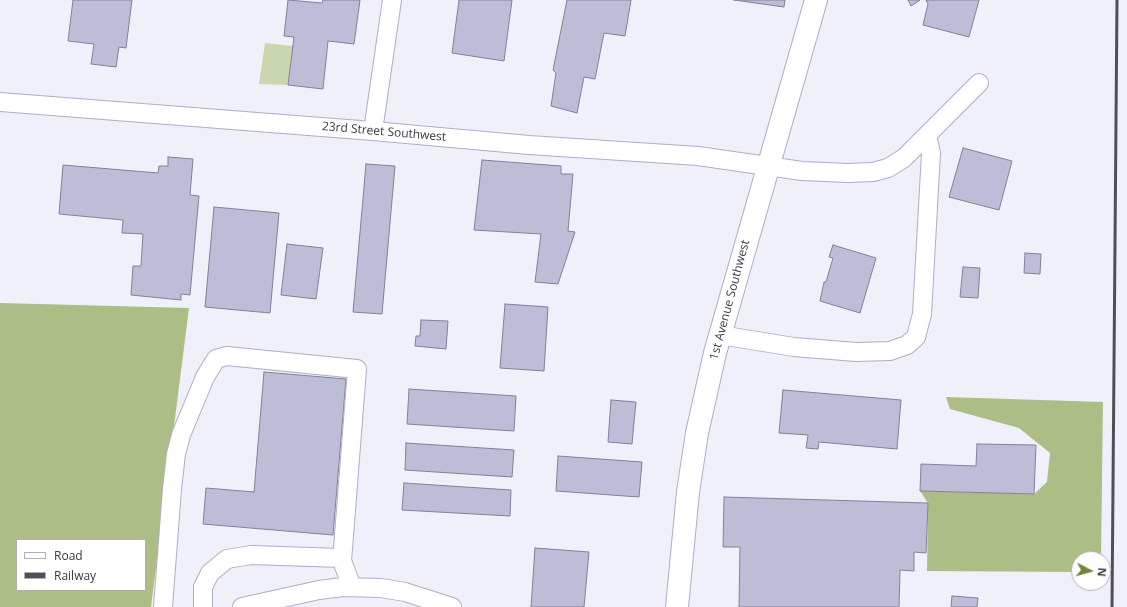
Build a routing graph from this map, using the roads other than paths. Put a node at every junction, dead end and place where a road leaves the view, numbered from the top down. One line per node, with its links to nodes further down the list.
1 (392, 0): 5 (street)
2 (816, 0): 7 (main road, 1st Avenue Southwest)
3 (979, 84): 6 (street, 23rd Street Southwest)
4 (0, 102): 5 (street, 23rd Street Southwest)
5 (374, 131): 7 (street, 23rd Street Southwest)
6 (927, 135): 7 (street, 23rd Street Southwest); 8 (street)
7 (768, 167): 8 (main road, 1st Avenue Southwest)
8 (720, 335): 17 (main road, 1st Avenue Southwest)
9 (342, 558): 10 (street); 13 (street); 14 (street)
10 (352, 587): 11 (street); 12 (street)
11 (308, 600): 15 (street)
12 (416, 601): 16 (street)
13 (163, 607)
14 (203, 607)
15 (242, 607)
16 (452, 607)
17 (677, 607)

